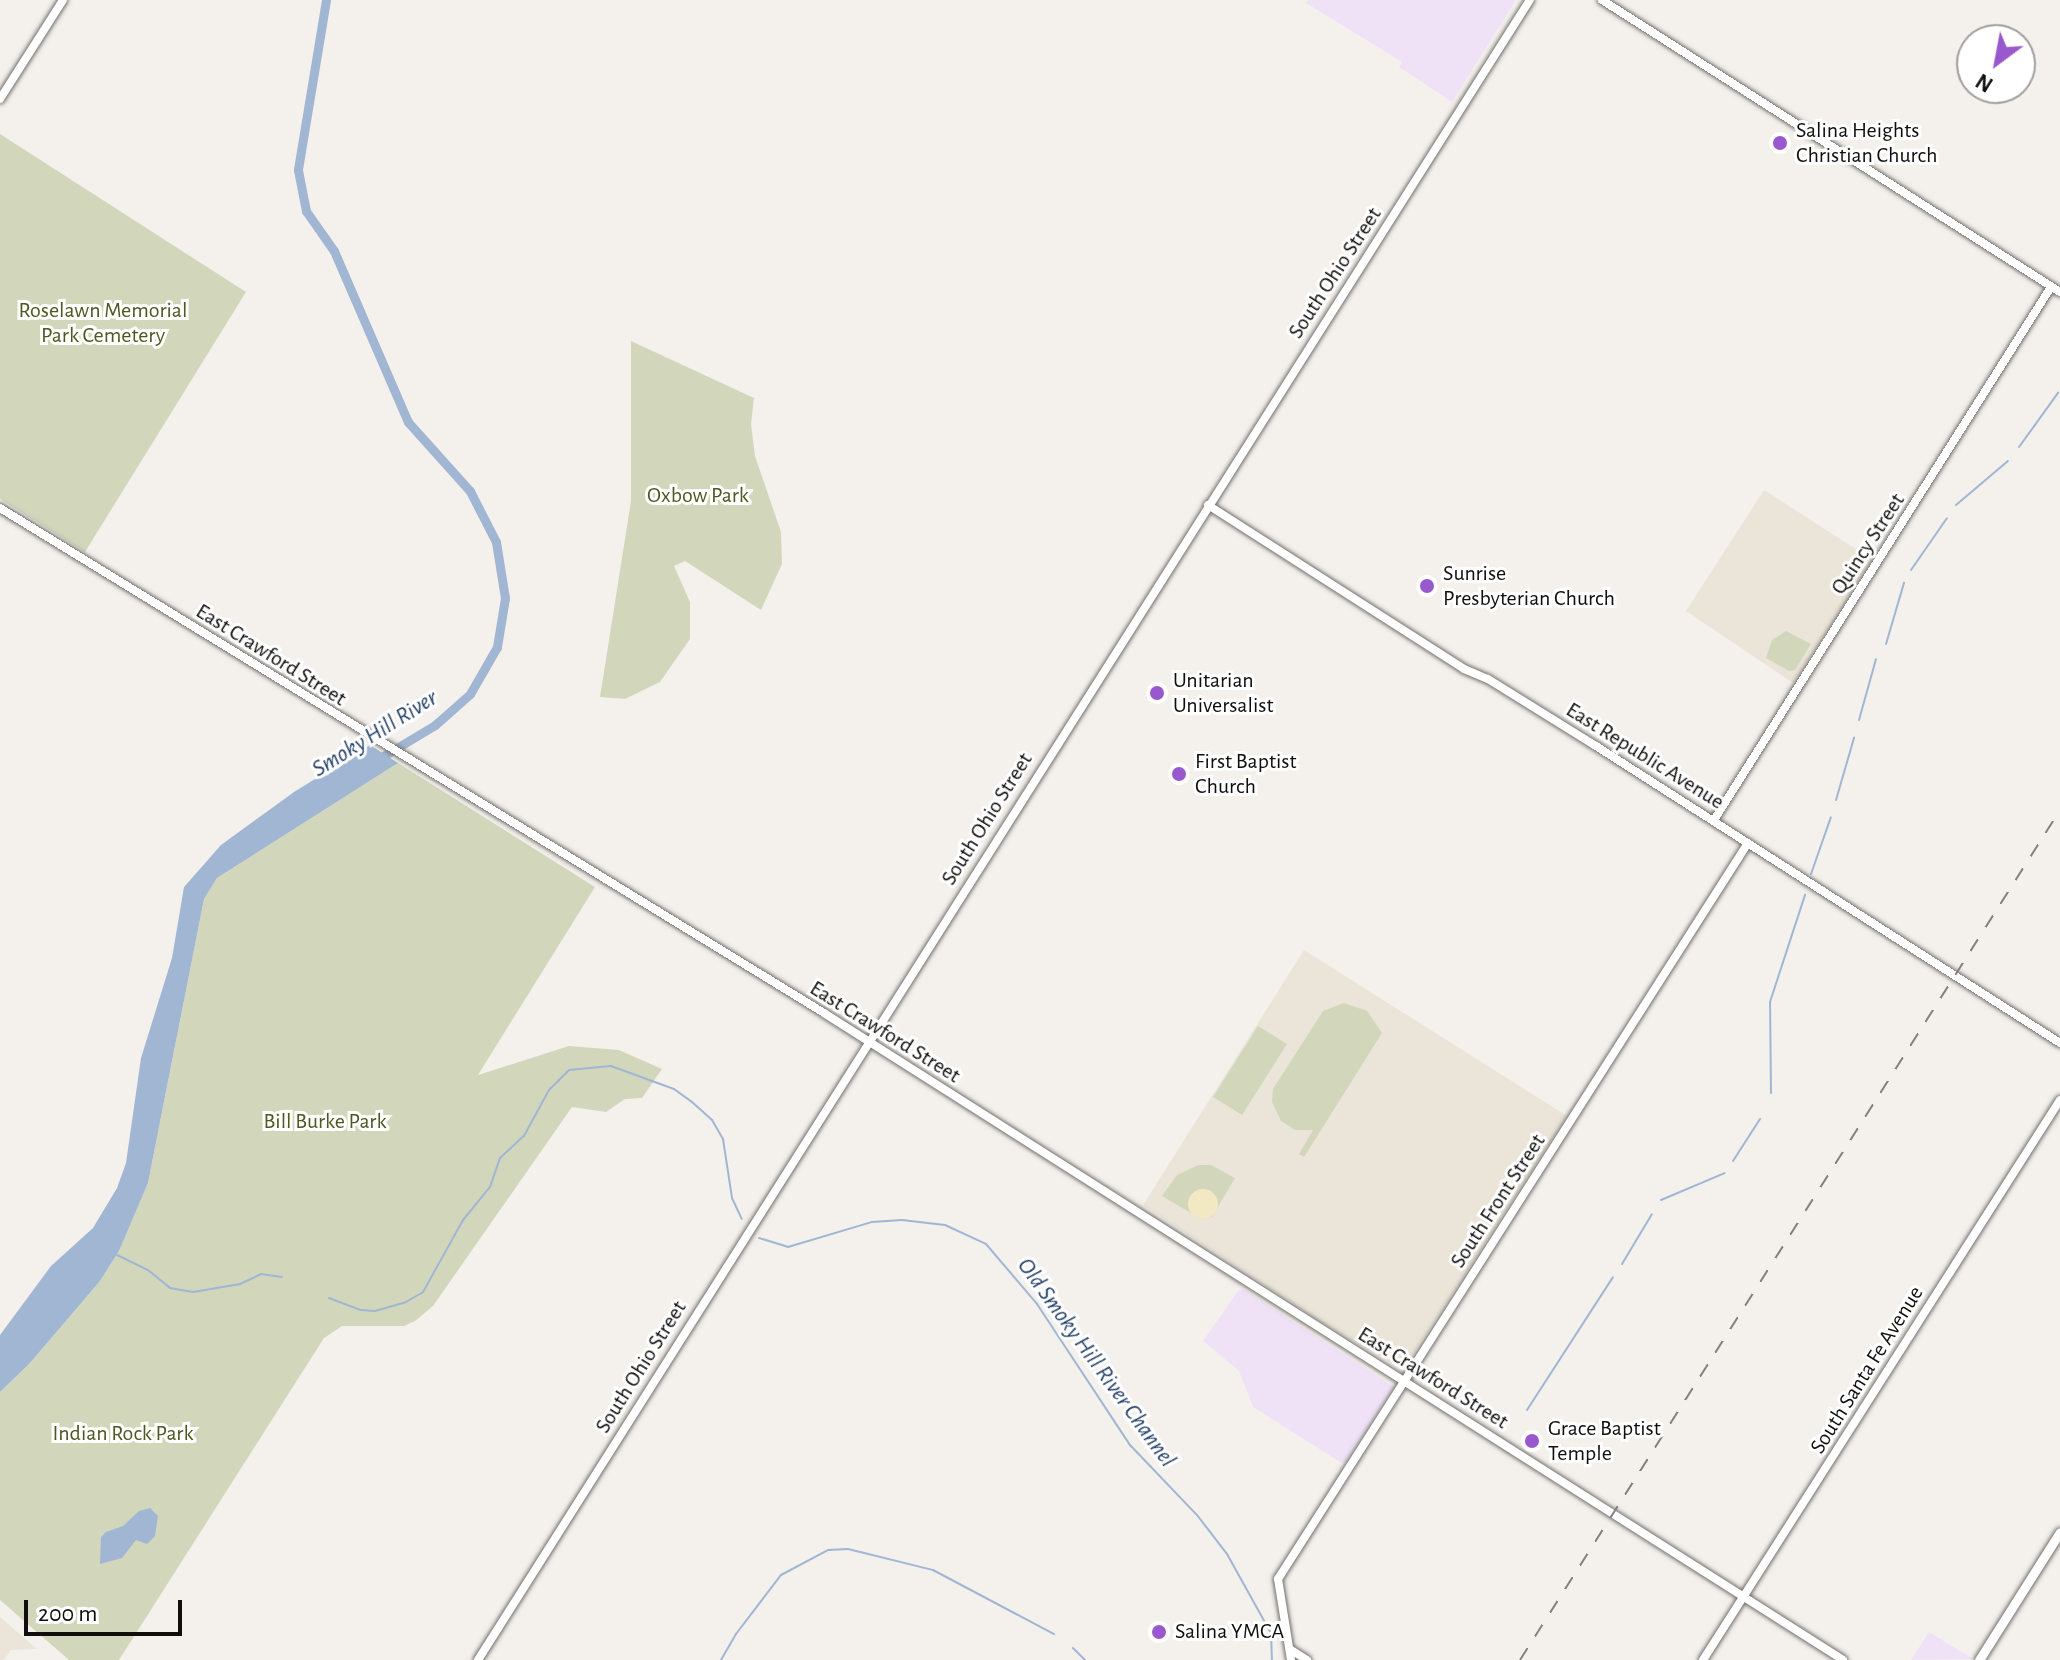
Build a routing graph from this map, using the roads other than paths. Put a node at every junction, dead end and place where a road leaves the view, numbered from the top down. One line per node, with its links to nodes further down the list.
1 (63, 0): 4 (main road)
2 (1530, 0): 6 (main road, South Ohio Street)
3 (1602, 0): 5 (main road)
4 (0, 99)
5 (2056, 289): 8 (main road, Quincy Street)
6 (1208, 505): 8 (main road, East Republic Avenue); 10 (main road, South Ohio Street)
7 (0, 508): 10 (main road, East Crawford Street)
8 (1714, 820): 9 (main road, East Republic Avenue)
9 (1748, 843): 11 (main road, East Republic Avenue); 13 (main road, South Front Street)
10 (868, 1041): 13 (main road, East Crawford Street); 17 (main road, South Ohio Street)
11 (2060, 1043)
12 (2060, 1100): 15 (main road, South Santa Fe Avenue)
13 (1404, 1381): 15 (main road, East Crawford Street); 16 (main road, South Front Street)
14 (2060, 1532): 22 (main road)
15 (1744, 1597): 20 (main road, South Santa Fe Avenue); 21 (main road, East Crawford Street)
16 (1291, 1650): 18 (main road); 19 (main road)
17 (478, 1660)
18 (1291, 1660)
19 (1307, 1660)
20 (1703, 1660)
21 (1843, 1660)
22 (1979, 1660)

